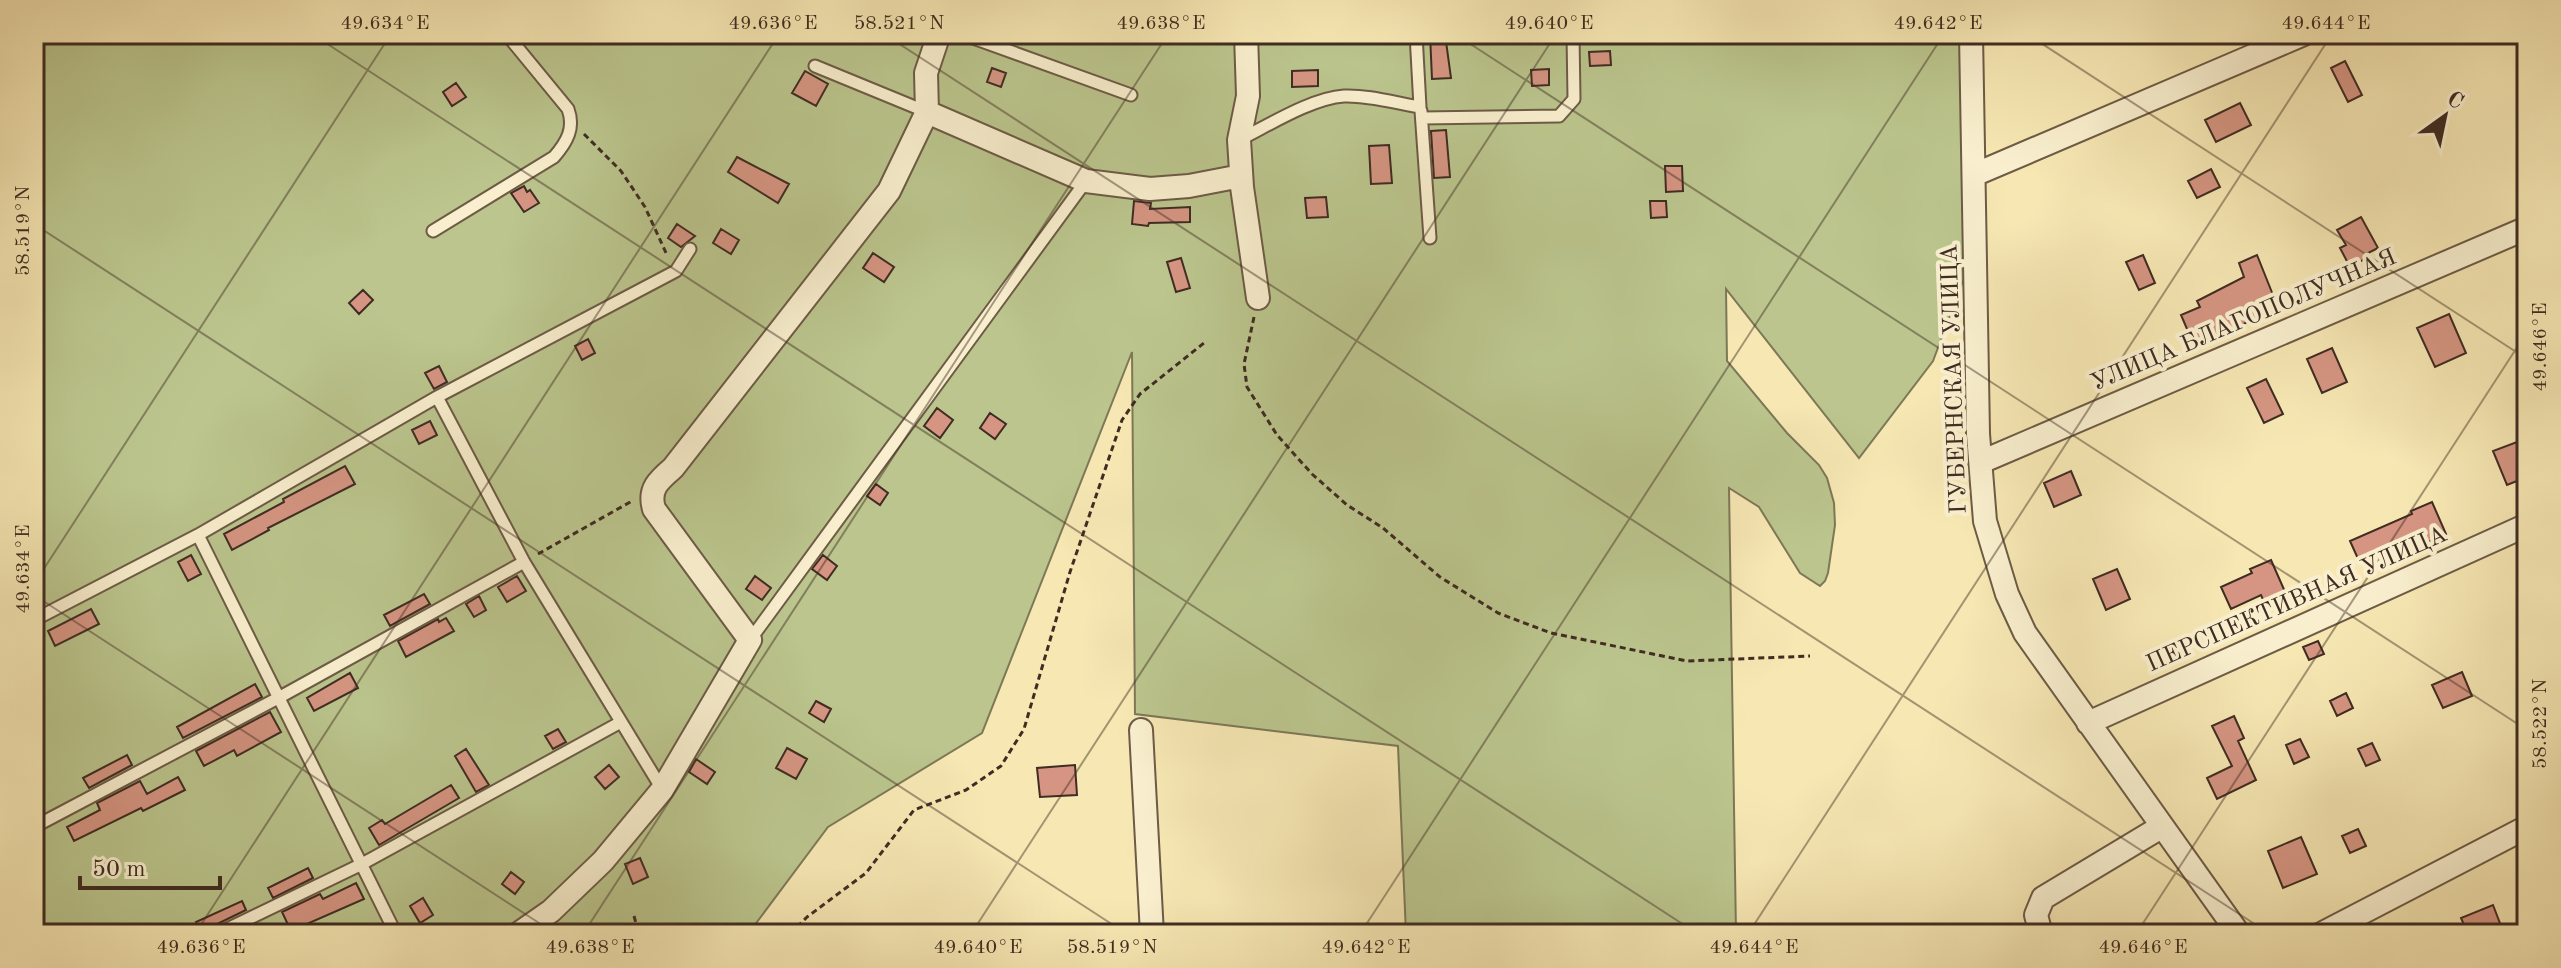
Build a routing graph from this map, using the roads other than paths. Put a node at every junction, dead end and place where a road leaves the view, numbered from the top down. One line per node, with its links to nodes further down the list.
1 (939, 34): 11 (street)
2 (962, 34): 10 (lane)
3 (1246, 34): 13 (street)
4 (1416, 34): 12 (lane)
5 (1573, 34): 12 (lane)
6 (1971, 34): 14 (street, ГУБЕРНСКАЯ УЛИЦА)
7 (2304, 34): 14 (street)
8 (508, 35): 18 (lane)
9 (815, 66): 11 (lane)
10 (1131, 95)
11 (927, 112): 16 (street); 28 (street)
12 (1421, 113): 13 (lane); 19 (lane)
13 (1239, 140): 15 (street)
14 (1976, 174): 23 (street, ГУБЕРНСКАЯ УЛИЦА)
15 (1241, 176): 16 (street); 21 (street)
16 (1086, 181): 28 (lane)
17 (2527, 228): 23 (street, УЛИЦА БЛАГОПОЛУЧНАЯ)
18 (433, 231)
19 (1430, 238)
20 (690, 249): 22 (lane)
21 (1258, 298)
22 (437, 397): 25 (lane); 26 (lane)
23 (1981, 462): 31 (street, ГУБЕРНСКАЯ УЛИЦА)
24 (2527, 525): 31 (street, ПЕРСПЕКТИВНАЯ УЛИЦА)
25 (198, 535): 27 (lane); 29 (lane)
26 (524, 562): 29 (lane); 30 (lane)
27 (34, 620)
28 (750, 640): 33 (street)
29 (280, 697): 34 (lane); 37 (lane)
30 (621, 722): 33 (lane); 37 (lane)
31 (2088, 723): 35 (street, ГУБЕРНСКАЯ УЛИЦА)
32 (1141, 730): 41 (street)
33 (662, 790): 40 (street)
34 (34, 827)
35 (2161, 827): 42 (street); 43 (street, ГУБЕРНСКАЯ УЛИЦА)
36 (2527, 827): 44 (street)
37 (360, 865): 38 (lane); 39 (lane)
38 (217, 934)
39 (396, 934)
40 (518, 934)
41 (1152, 934)
42 (2041, 934)
43 (2239, 934)
44 (2321, 934)

